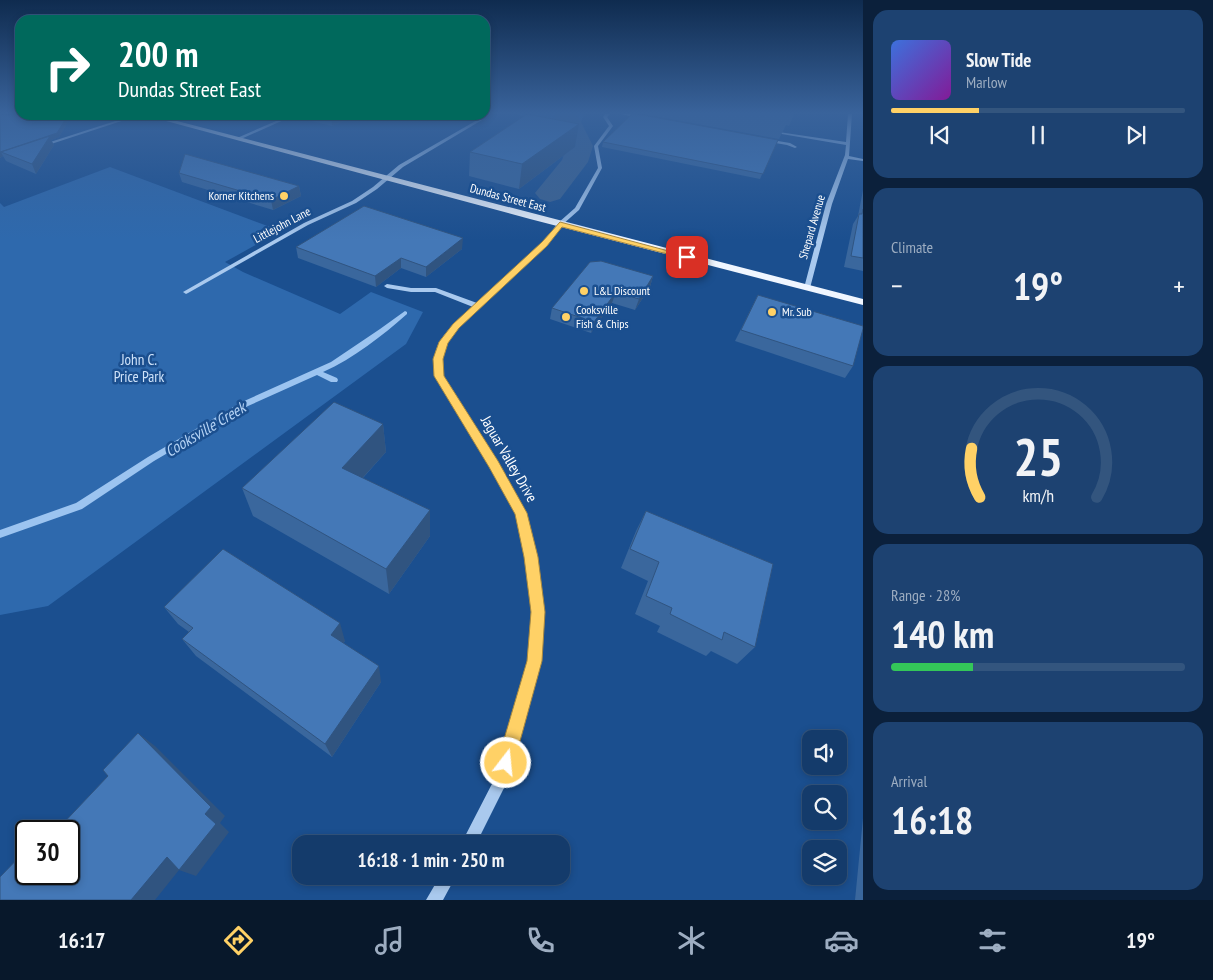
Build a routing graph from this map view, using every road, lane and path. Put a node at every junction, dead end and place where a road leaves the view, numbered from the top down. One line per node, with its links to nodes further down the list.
1 (307, 156): 6 (main road, Dundas Street East)
2 (418, 156): 6 (street, Littlejohn Lane)
3 (598, 156): 7 (street)
4 (846, 157): 5 (street); 9 (street, Shepard Avenue)
5 (863, 160)
6 (387, 177): 7 (main road, Dundas Street East); 10 (street, Littlejohn Lane)
7 (560, 224): 9 (main road, Dundas Street East); 12 (street, Jaguar Valley Drive)
8 (387, 286): 12 (street)
9 (806, 288): 11 (main road, Dundas Street East)
10 (186, 292)
11 (863, 302)
12 (477, 306): 13 (street, Jaguar Valley Drive)
13 (473, 835)
14 (443, 885): 15 (street)
15 (434, 900)

